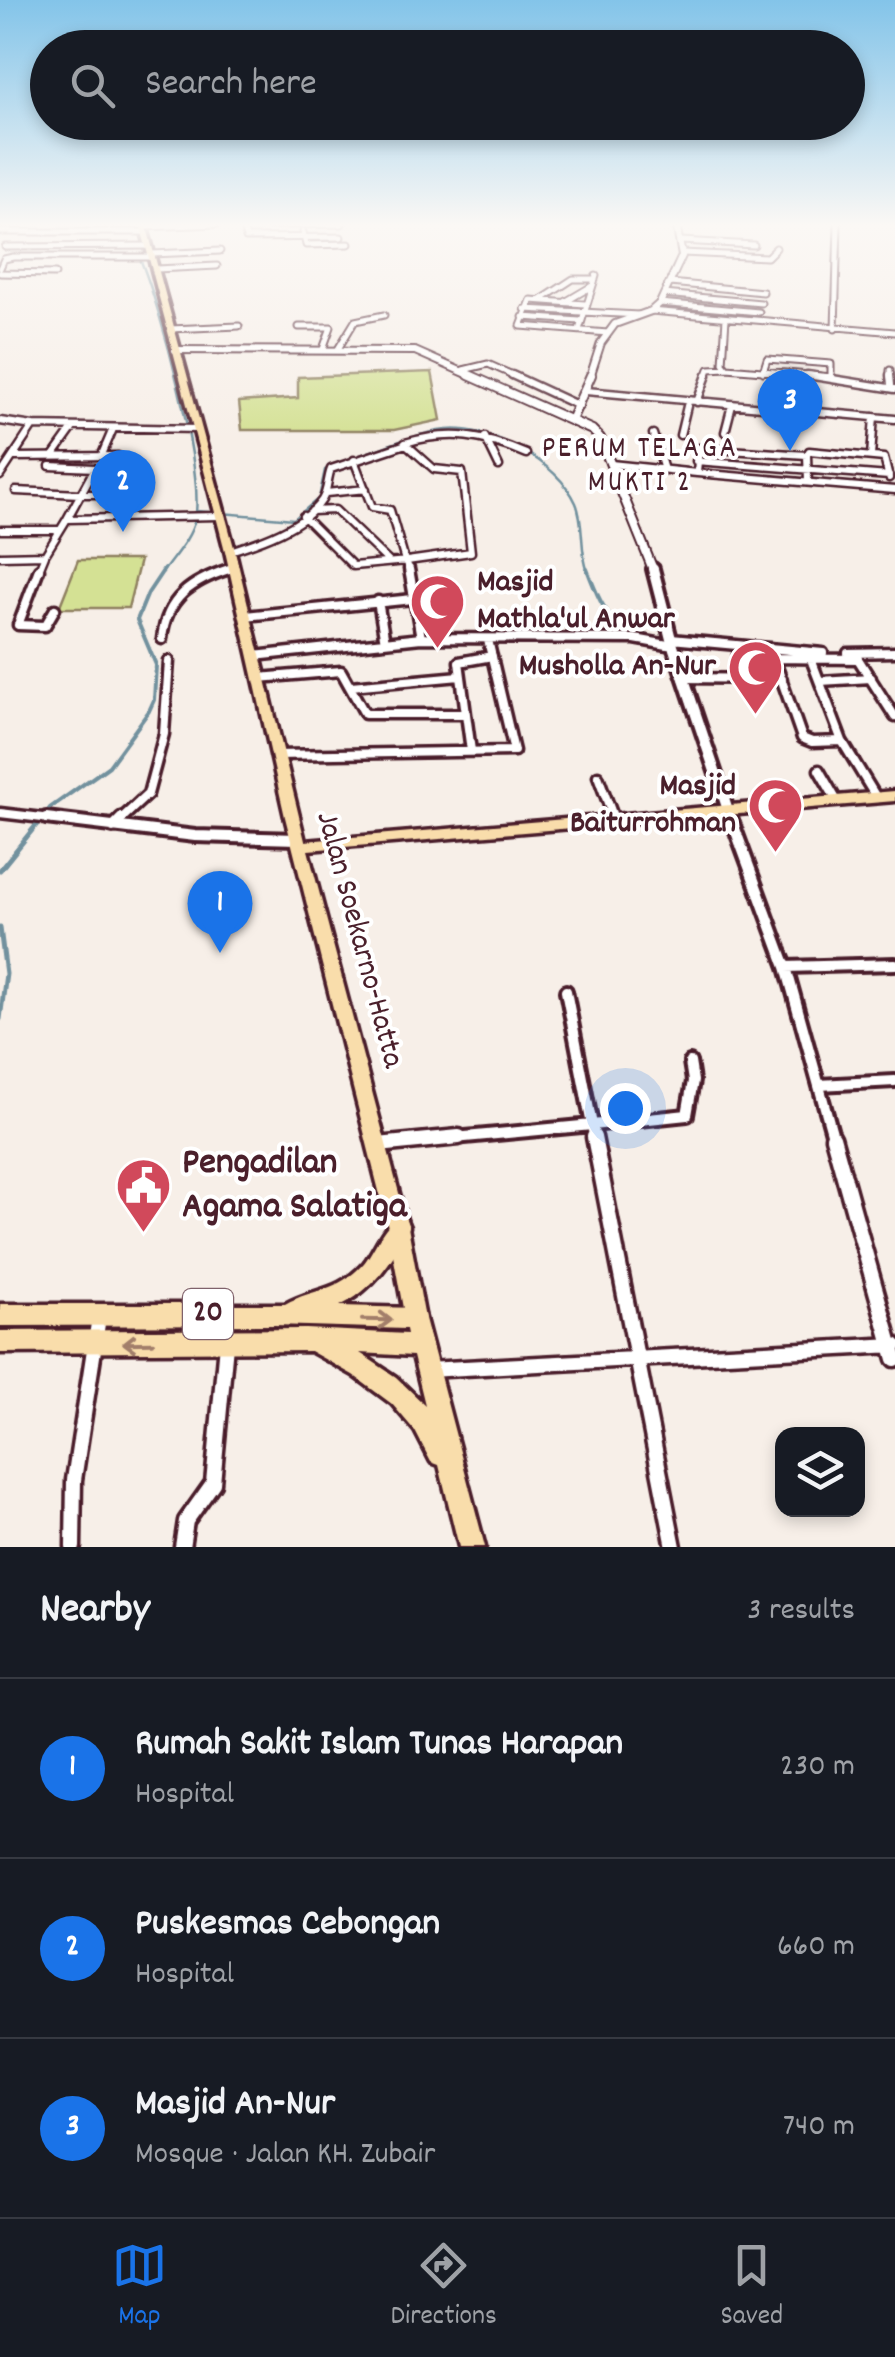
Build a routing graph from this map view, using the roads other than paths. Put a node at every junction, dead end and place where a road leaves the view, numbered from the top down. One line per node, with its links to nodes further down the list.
1 (162, 296): 28 (main road, Jalan Soekarno-Hatta)
2 (547, 296): 9 (street)
3 (571, 296): 11 (street)
4 (588, 296): 14 (street)
5 (663, 296): 12 (street)
6 (686, 296): 10 (street)
7 (762, 296): 13 (street)
8 (836, 296): 29 (street)
9 (541, 300): 11 (street); 15 (street)
10 (735, 301): 13 (street); 16 (street)
11 (565, 302): 14 (street)
12 (660, 303): 16 (street); 17 (street)
13 (761, 303): 16 (street)
14 (585, 304): 18 (street)
15 (525, 309): 18 (street); 22 (street)
16 (734, 310)
17 (651, 311): 21 (street); 23 (street)
18 (582, 312): 19 (street); 24 (street)
19 (613, 312): 21 (street); 25 (street)
20 (384, 315): 34 (street)
21 (639, 316): 25 (street)
22 (523, 317): 24 (street); 30 (street)
23 (726, 318): 29 (street); 36 (street)
24 (580, 322): 30 (street)
25 (615, 324): 32 (street)
26 (239, 326): 28 (street)
27 (299, 327): 33 (street)
28 (170, 328): 35 (main road, Jalan Soekarno-Hatta)
29 (835, 329): 31 (street)
30 (578, 330): 32 (street)
31 (895, 332)
32 (608, 333): 43 (street)
33 (322, 349): 34 (street); 35 (street)
34 (338, 349): 37 (street)
35 (175, 350): 58 (main road, Jalan Soekarno-Hatta)
36 (727, 368): 39 (street); 46 (street)
37 (462, 370): 48 (street); 51 (street)
38 (890, 370): 42 (street)
39 (763, 372): 40 (street); 40 (street)
40 (831, 377): 42 (street)
41 (645, 387): 44 (street)
42 (893, 387)
43 (586, 391): 44 (street); 48 (street)
44 (643, 397): 45 (street)
45 (688, 402): 46 (street); 62 (street)
46 (698, 402): 47 (street)
47 (732, 405): 49 (street); 60 (street)
48 (579, 406): 51 (street)
49 (830, 414): 50 (street); 54 (street)
50 (874, 417): 52 (street); 74 (street)
51 (572, 418): 79 (street)
52 (895, 419)
53 (0, 421): 55 (street)
54 (829, 424)
55 (33, 426): 56 (street); 75 (street)
56 (73, 428): 57 (street); 72 (street)
57 (113, 429): 59 (street); 70 (street)
58 (196, 429): 59 (street); 95 (main road, Jalan Soekarno-Hatta)
59 (172, 430)
60 (725, 432)
61 (653, 434): 84 (street)
62 (680, 435)
63 (484, 437): 66 (street); 69 (street); 81 (street)
64 (830, 439): 68 (street)
65 (690, 442): 67 (street)
66 (405, 444): 76 (street); 103 (street)
67 (697, 450): 71 (street); 78 (street)
68 (830, 453): 71 (street); 74 (street)
69 (526, 454)
70 (102, 455): 72 (street); 73 (street); 82 (street)
71 (808, 455): 83 (street)
72 (53, 456): 75 (street)
73 (118, 456)
74 (871, 456): 87 (street)
75 (12, 459): 77 (street); 86 (street)
76 (354, 460): 89 (street); 92 (street)
77 (0, 461)
78 (696, 461): 83 (street); 85 (street)
79 (611, 464): 84 (street); 114 (street)
80 (50, 466): 82 (street)
81 (499, 466)
82 (95, 468): 93 (street)
83 (807, 469): 87 (street); 88 (street)
84 (664, 470): 85 (street)
85 (697, 473): 88 (street)
86 (0, 476)
87 (889, 476): 90 (street)
88 (808, 482): 90 (street)
89 (366, 489): 92 (street); 103 (street)
90 (893, 490)
91 (16, 491): 93 (street)
92 (326, 493): 96 (street)
93 (80, 494): 94 (street); 97 (street)
94 (122, 494)
95 (219, 513): 97 (street); 100 (main road, Jalan Soekarno-Hatta)
96 (306, 514): 100 (street); 104 (street); 104 (street)
97 (67, 519): 99 (street)
98 (0, 530): 99 (street)
99 (60, 530): 101 (street)
100 (230, 551): 105 (main road, Jalan Soekarno-Hatta)
101 (44, 555): 102 (street); 108 (street)
102 (0, 556)
103 (406, 561): 104 (street); 106 (street)
104 (388, 562)
105 (234, 568): 109 (main road, Jalan Soekarno-Hatta); 111 (street)
106 (413, 599): 107 (street); 110 (street)
107 (378, 602): 109 (street); 113 (street)
108 (55, 609)
109 (246, 616): 117 (main road, Jalan Soekarno-Hatta)
110 (421, 638): 112 (street); 113 (street)
111 (162, 639)
112 (488, 640): 114 (street); 118 (street)
113 (385, 642): 117 (street)
114 (672, 642): 116 (street); 124 (street)
115 (895, 652): 116 (street)
116 (796, 655): 119 (street); 120 (street)
117 (254, 656): 123 (main road, Jalan Soekarno-Hatta)
118 (492, 656): 122 (street); 133 (street)
119 (774, 658): 125 (street); 127 (street)
120 (811, 659): 126 (street); 128 (street)
121 (169, 661): 143 (street)
122 (460, 676): 129 (street); 130 (street)
123 (259, 678): 129 (street); 134 (main road, Jalan Soekarno-Hatta)
124 (684, 678): 125 (street); 140 (street)
125 (743, 678): 127 (street)
126 (872, 678): 128 (street); 131 (street)
127 (782, 679): 132 (street)
128 (820, 680): 132 (street)
129 (351, 686): 130 (street)
130 (465, 714): 133 (street)
131 (895, 717)
132 (842, 740): 138 (street)
133 (472, 751): 134 (street)
134 (276, 755): 144 (main road, Jalan Soekarno-Hatta)
135 (819, 770): 139 (street)
136 (598, 776): 142 (street)
137 (895, 796): 138 (main road)
138 (876, 797): 139 (main road)
139 (837, 800): 140 (main road)
140 (728, 810): 142 (main road); 146 (street)
141 (2, 812): 143 (street)
142 (614, 820): 144 (main road)
143 (114, 827): 144 (street)
144 (300, 843): 152 (main road, Jalan Soekarno-Hatta)
145 (895, 964): 146 (street)
146 (786, 967): 150 (street)
147 (566, 992): 151 (street)
148 (690, 1062): 151 (street)
149 (895, 1081): 150 (street)
150 (819, 1084): 163 (street)
151 (592, 1124): 152 (street); 164 (street)
152 (375, 1145): 153 (main road, Jalan Soekarno-Hatta)
153 (398, 1228): 154 (highway); 157 (main road, Jalan Soekarno-Hatta)
154 (275, 1314): 156 (highway, 20); 157 (highway, 20, one-way to 157)
155 (0, 1315): 156 (highway, 20)
156 (100, 1315): 161 (street)
157 (415, 1319): 162 (highway, Jalan Soekarno-Hatta / 20)
158 (306, 1340): 159 (highway, 20); 162 (highway, 20); 166 (highway, 20)
159 (226, 1341): 161 (highway, 20, one-way to 161); 168 (street)
160 (0, 1342): 161 (highway, 20)
161 (95, 1344): 167 (street)
162 (419, 1345): 165 (highway, Jalan Soekarno-Hatta / 20)
163 (894, 1350): 164 (street)
164 (637, 1359): 165 (street); 170 (street)
165 (425, 1370): 166 (highway, Jalan Soekarno-Hatta / 20)
166 (451, 1472): 169 (highway, Jalan Soekarno-Hatta / 20)
167 (74, 1547)
168 (182, 1547)
169 (472, 1547)
170 (674, 1547)

